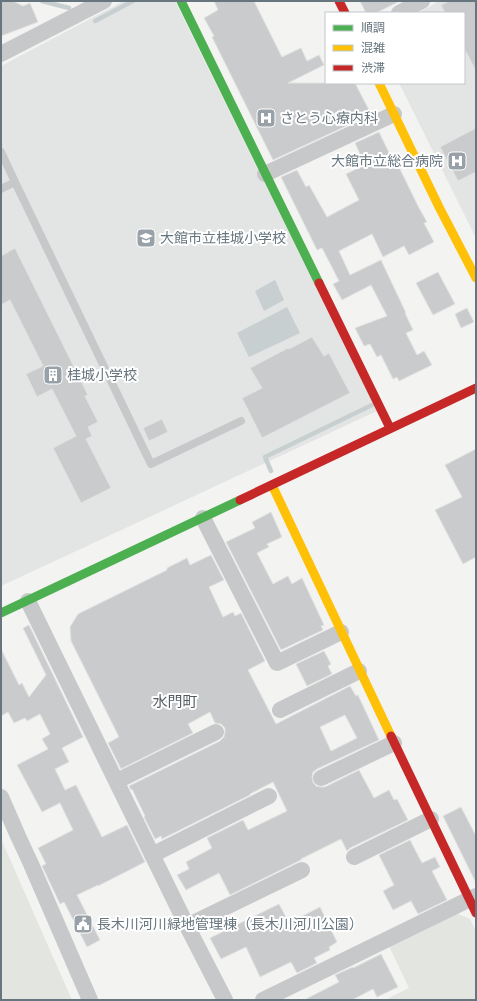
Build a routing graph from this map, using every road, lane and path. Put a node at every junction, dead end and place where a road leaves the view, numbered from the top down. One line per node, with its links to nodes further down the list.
1 (181, 1): 11 (street)
2 (339, 1): 5 (street)
3 (422, 1): 6 (street)
4 (97, 3): 7 (street)
5 (344, 12)
6 (401, 12)
7 (1, 54)
8 (379, 84): 9 (street)
9 (394, 114): 11 (street); 14 (street)
10 (1, 152): 12 (lane)
11 (265, 174): 17 (street)
12 (16, 182): 13 (lane); 16 (lane)
13 (1, 189)
14 (476, 278)
15 (476, 388): 17 (street)
16 (241, 421)
17 (390, 428): 18 (street)
18 (272, 485): 19 (street); 22 (street)
19 (204, 518): 20 (street); 22 (street)
20 (28, 601): 21 (street); 28 (street)
21 (1, 613)
22 (341, 632): 23 (street)
23 (359, 670): 24 (street); 26 (street)
24 (280, 710)
25 (216, 732): 28 (street)
26 (394, 743): 27 (street); 31 (street)
27 (321, 778)
28 (116, 781): 32 (street)
29 (269, 796): 32 (street)
30 (1, 797): 37 (street)
31 (431, 819): 33 (street); 35 (street)
32 (152, 855): 36 (street)
33 (354, 857)
34 (302, 870): 36 (street)
35 (474, 903): 39 (street)
36 (187, 926): 38 (street)
37 (90, 1000)
38 (225, 1000)
39 (263, 1000)

